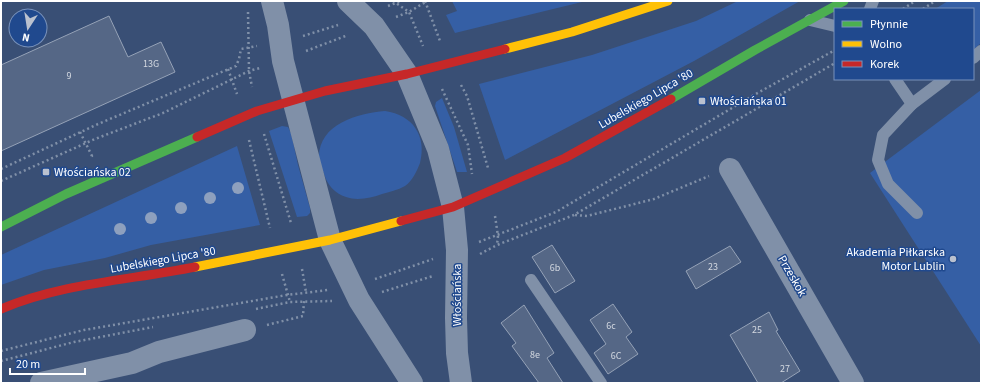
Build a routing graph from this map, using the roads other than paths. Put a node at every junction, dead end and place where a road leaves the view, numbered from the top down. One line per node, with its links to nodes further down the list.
1 (272, 1): 10 (street)
2 (348, 1): 7 (street)
3 (668, 1): 7 (main road)
4 (844, 1): 5 (main road, Lubelskiego Lipca '80)
5 (810, 20): 6 (lane); 13 (main road, Lubelskiego Lipca '80)
6 (834, 26)
7 (408, 74): 10 (main road); 13 (street, Włościańska)
8 (896, 80): 11 (lane)
9 (944, 80): 11 (lane)
10 (293, 100): 15 (main road); 16 (street)
11 (912, 104): 14 (lane)
12 (730, 169): 24 (street, Przeskok)
13 (453, 206): 16 (main road, Lubelskiego Lipca '80); 22 (street, Włościańska)
14 (917, 213)
15 (1, 227)
16 (330, 240): 18 (main road, Lubelskiego Lipca '80); 21 (street)
17 (531, 280): 23 (lane)
18 (1, 309)
19 (248, 320): 20 (street)
20 (41, 383)
21 (412, 383)
22 (461, 383)
23 (601, 383)
24 (853, 383)

